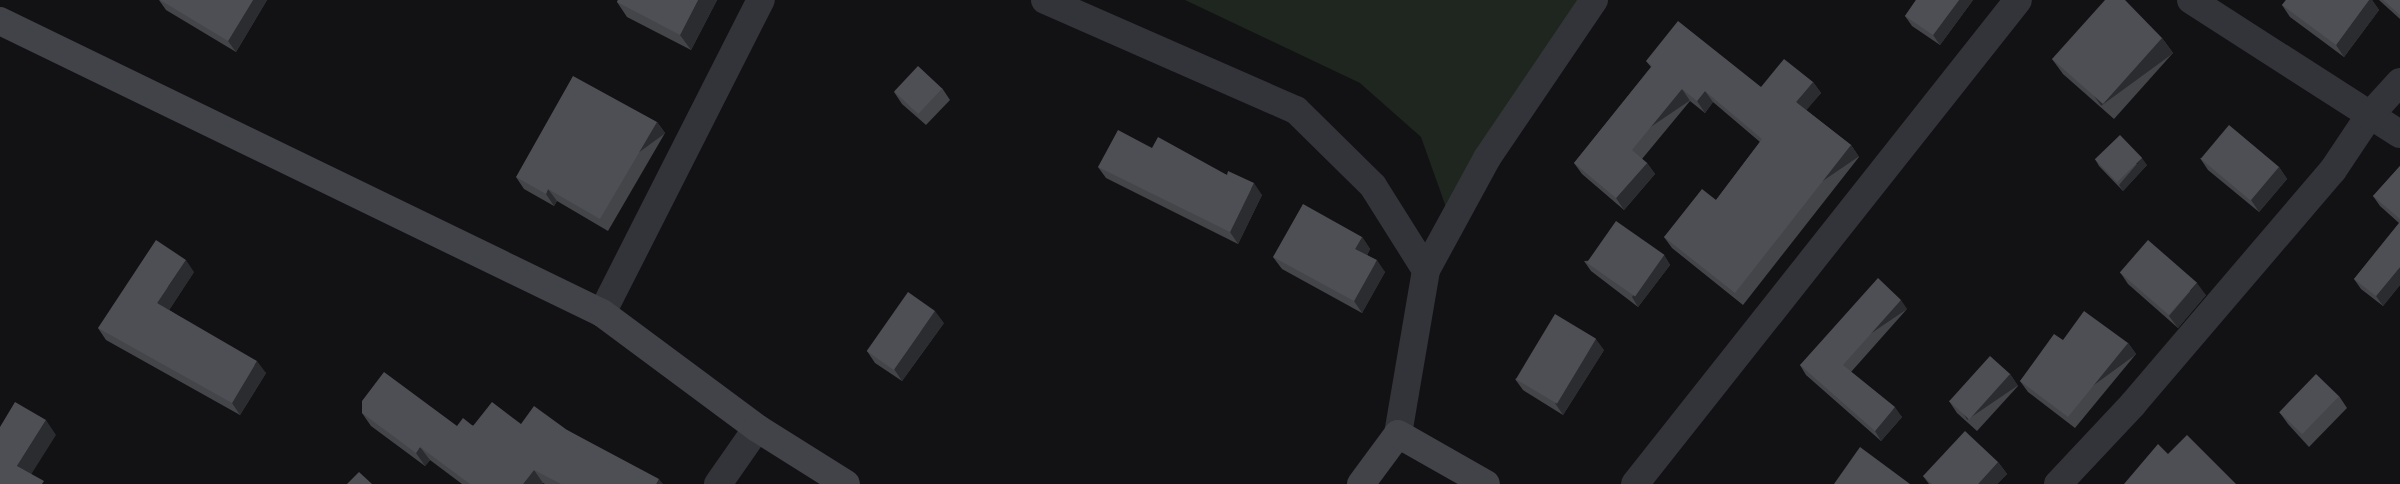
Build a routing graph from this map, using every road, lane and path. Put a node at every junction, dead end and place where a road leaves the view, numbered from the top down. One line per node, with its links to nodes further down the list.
1 (761, 0): 11 (street)
2 (1046, 0): 10 (street)
3 (1594, 0): 10 (street)
4 (2018, 0): 18 (street)
5 (2191, 0): 8 (street)
6 (0, 21): 11 (main road)
7 (2400, 82): 8 (street)
8 (2369, 116): 9 (street); 19 (street)
9 (2400, 134)
10 (1426, 270): 13 (street)
11 (602, 313): 12 (main road)
12 (757, 428): 14 (street); 15 (main road)
13 (1398, 434): 16 (main road); 17 (main road)
14 (718, 484)
15 (846, 484)
16 (1361, 484)
17 (1486, 484)
18 (1635, 484)
19 (2058, 484)

